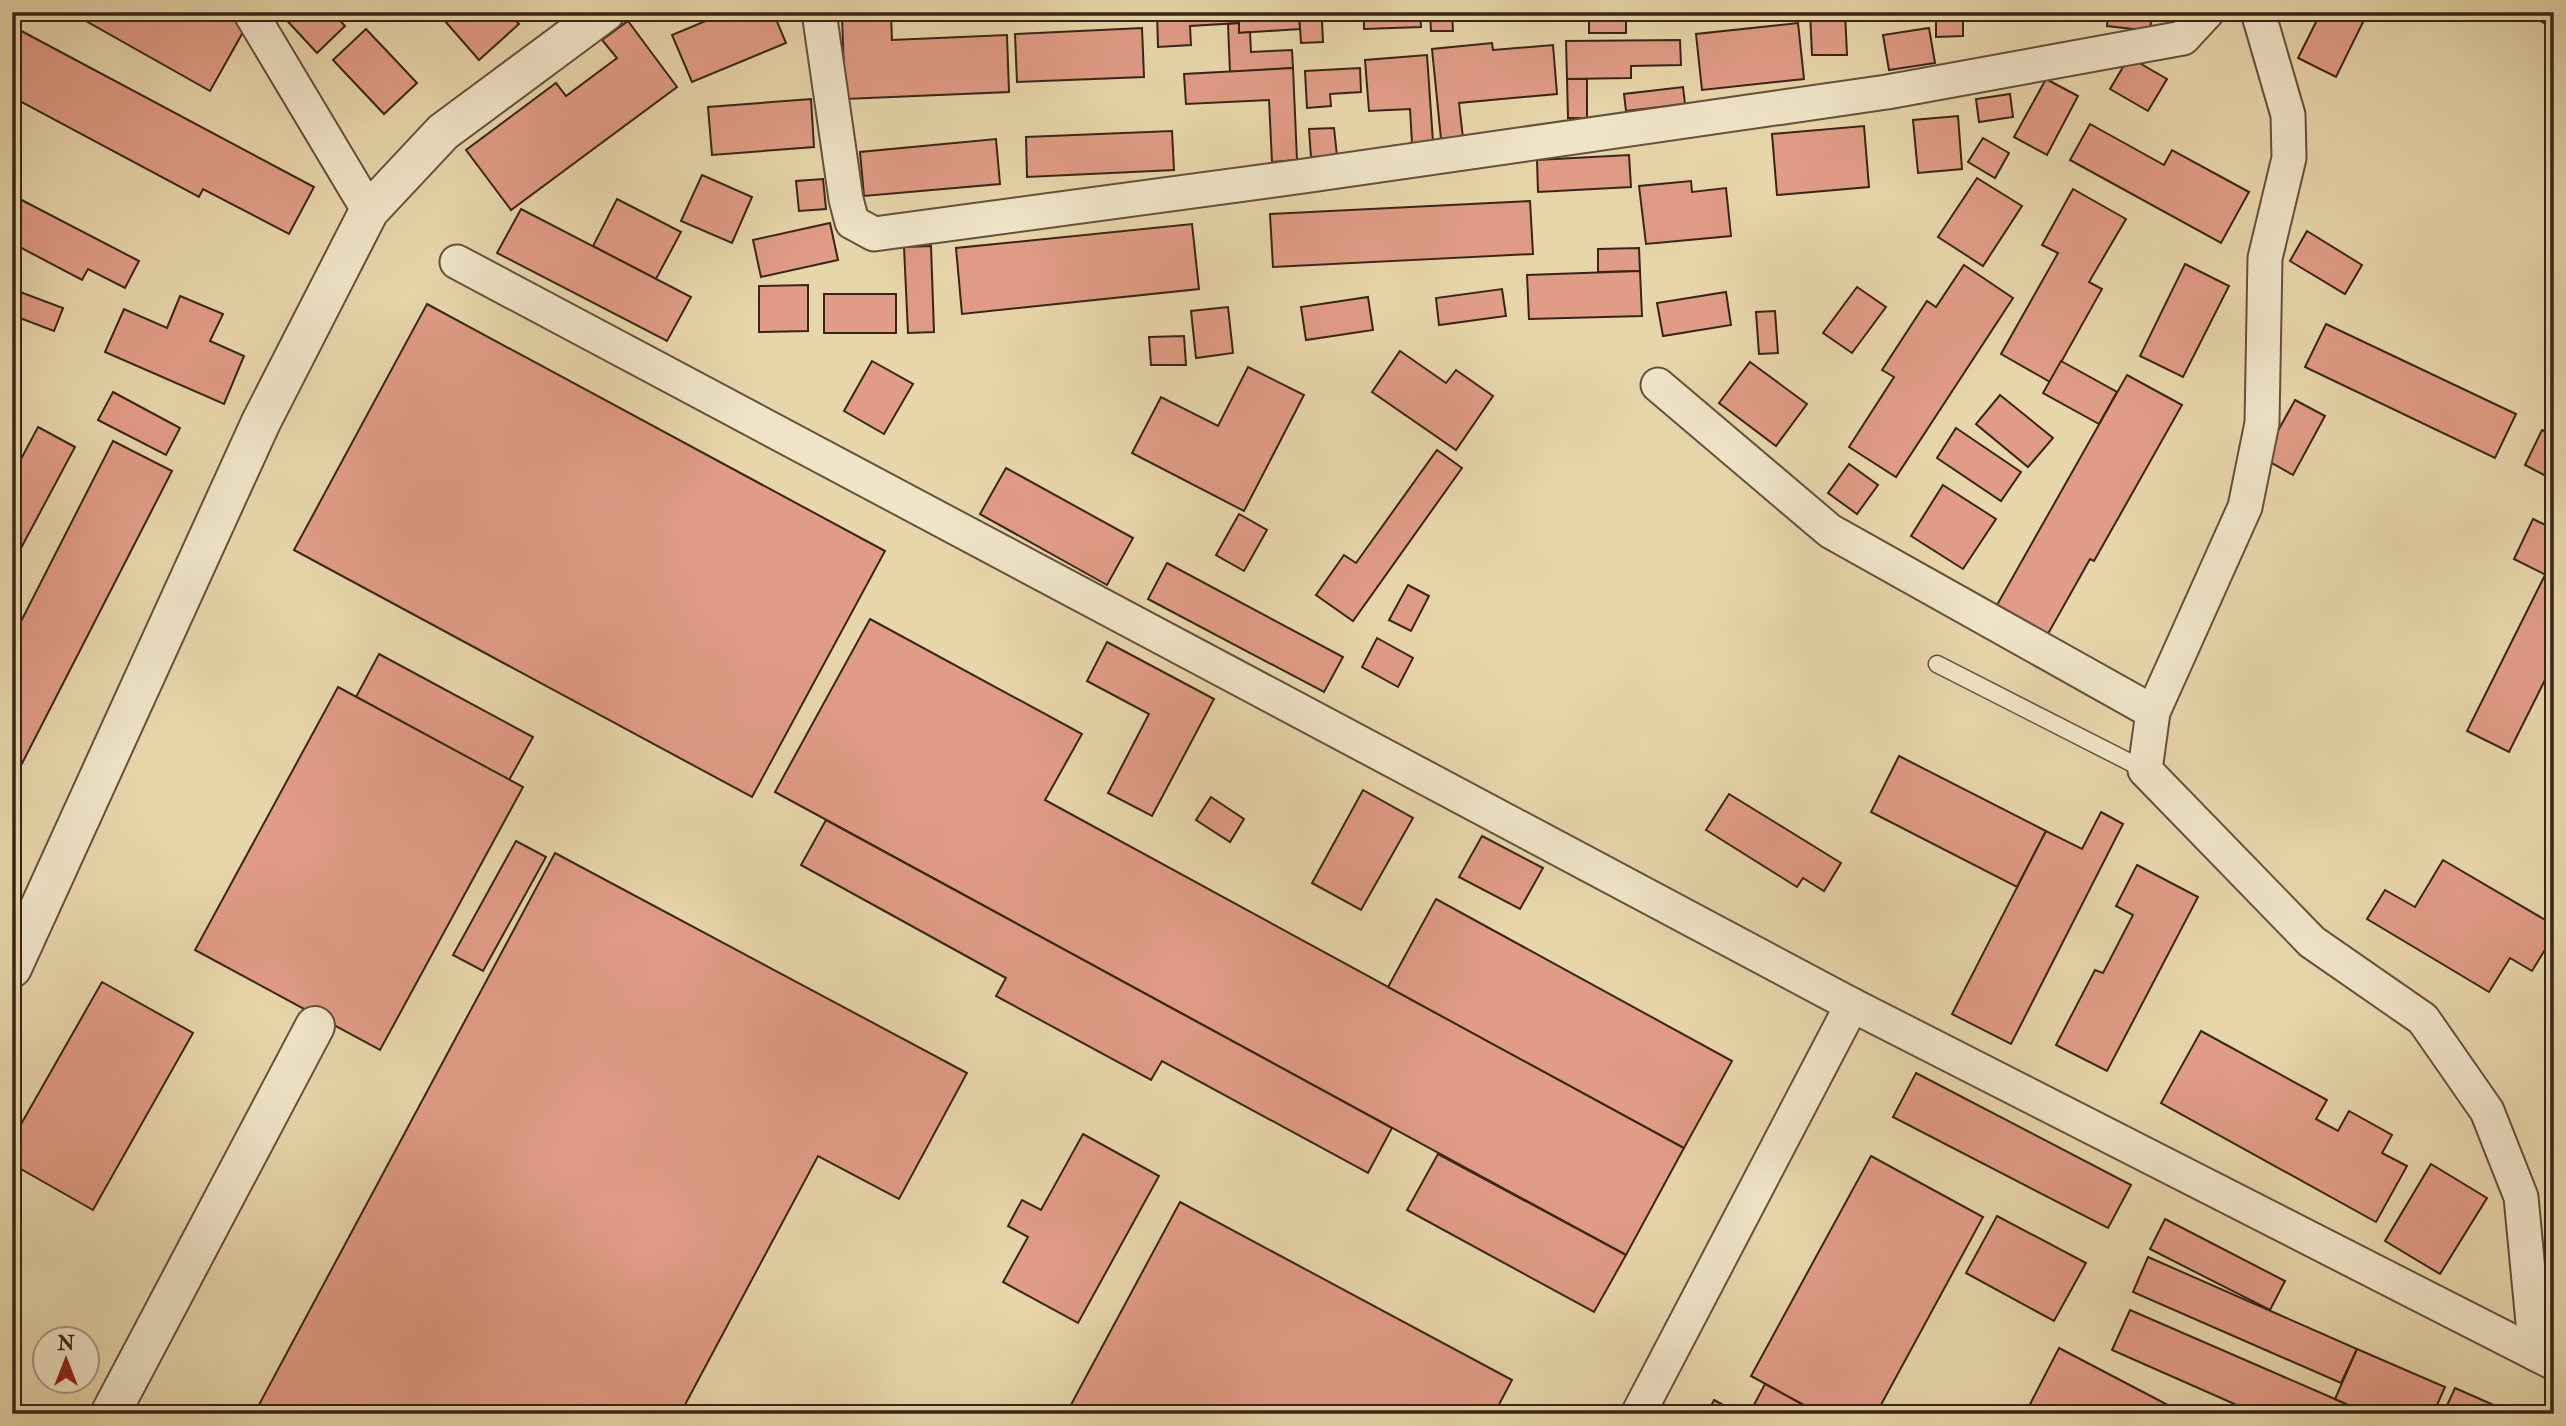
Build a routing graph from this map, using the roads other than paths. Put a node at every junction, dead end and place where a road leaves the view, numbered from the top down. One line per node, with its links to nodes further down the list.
1 (250, 12): 6 (street)
2 (605, 12): 6 (street)
3 (819, 12): 4 (street)
4 (2207, 12)
5 (2258, 12): 10 (street)
6 (369, 211): 12 (street)
7 (457, 262): 13 (street)
8 (1658, 385): 10 (street)
9 (1937, 664): 11 (lane)
10 (2153, 712): 11 (street)
11 (2144, 770): 15 (street)
12 (12, 968)
13 (1852, 1004): 15 (street); 17 (street)
14 (315, 1026): 16 (street)
15 (2545, 1358)
16 (110, 1414)
17 (1638, 1414)

